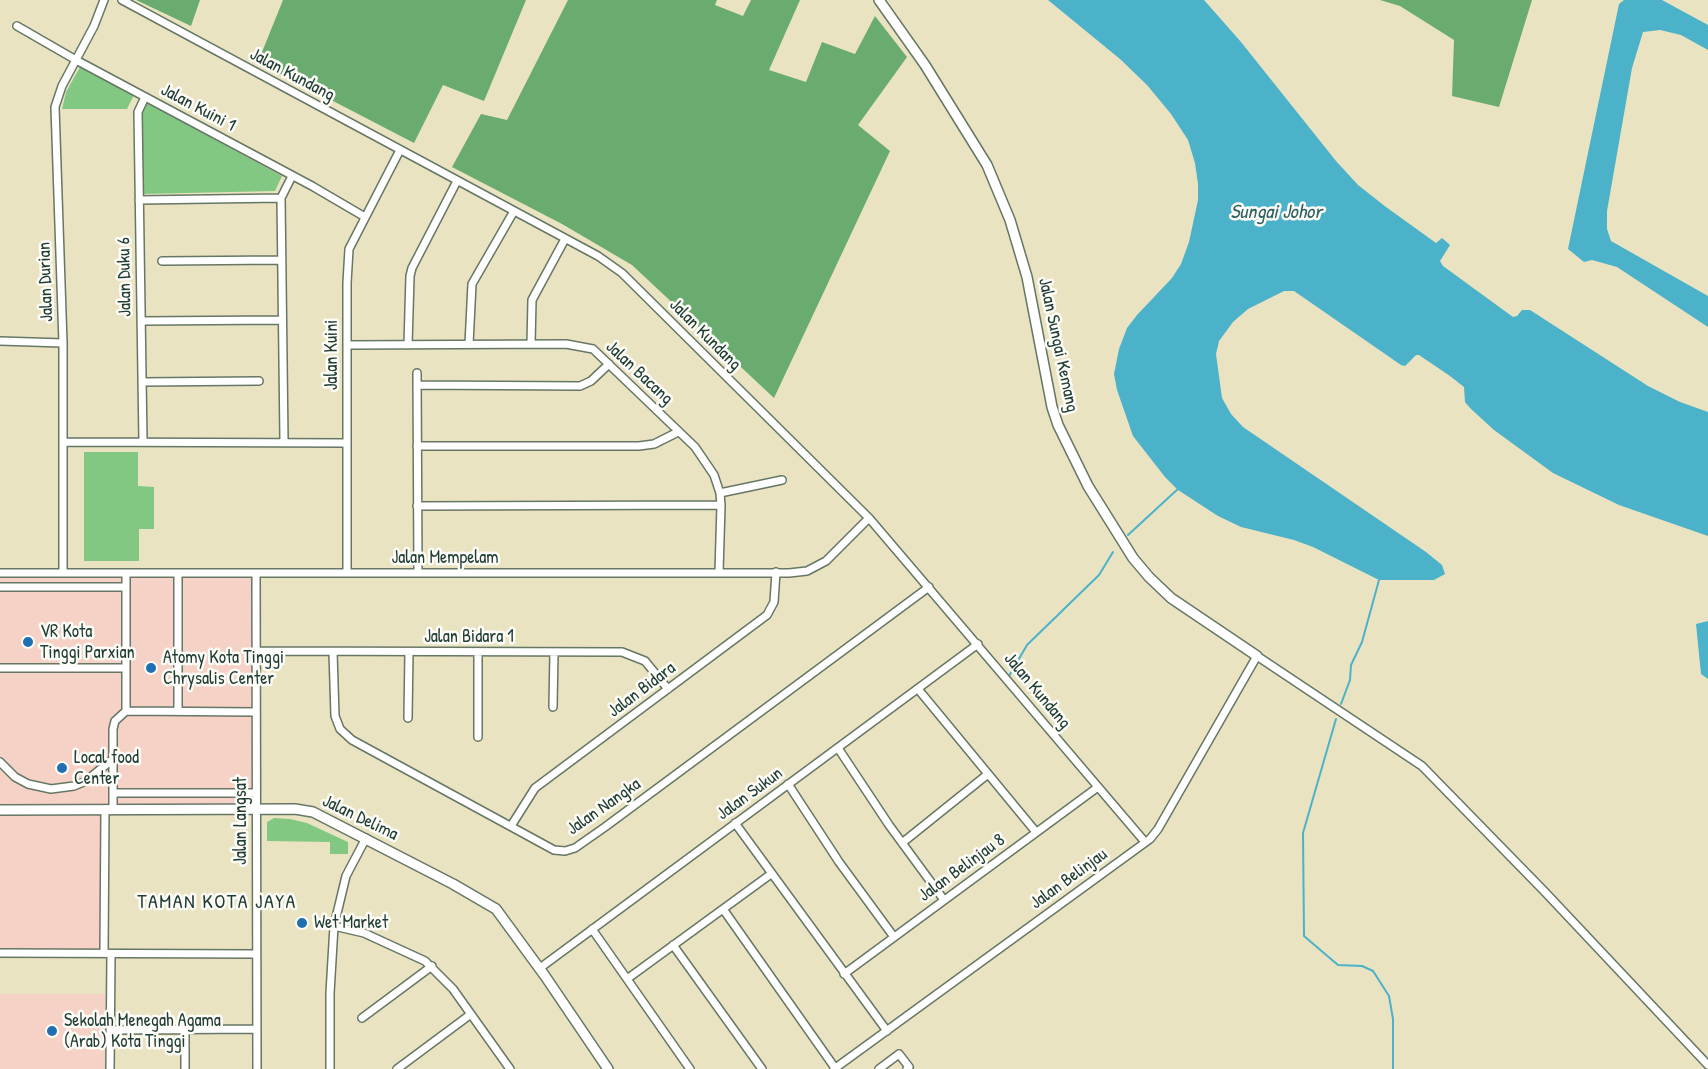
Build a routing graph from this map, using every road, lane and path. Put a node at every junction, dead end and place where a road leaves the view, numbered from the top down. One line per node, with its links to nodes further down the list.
1 (104, 0): 5 (street, Jalan Durian)
2 (122, 0): 7 (street, Jalan Kundang)
3 (879, 0): 59 (street, Jalan Sungai Kemang)
4 (17, 26): 5 (street, Jalan Kuini 1)
5 (76, 60): 6 (street, Jalan Kuini 1); 20 (street, Jalan Durian)
6 (145, 97): 8 (street, Jalan Kuini 1); 11 (street, Jalan Duku 6)
7 (400, 150): 9 (street, Jalan Kundang); 13 (street, Jalan Kuini)
8 (292, 176): 10 (street); 13 (street, Jalan Kuini 1)
9 (457, 181): 12 (street, Jalan Kundang); 23 (street)
10 (280, 198): 11 (street); 15 (street)
11 (139, 200): 18 (street, Jalan Duku 6)
12 (514, 211): 14 (street, Jalan Kundang); 24 (street)
13 (365, 217): 22 (street, Jalan Kuini)
14 (565, 239): 21 (street); 40 (street, Jalan Kundang)
15 (282, 260): 16 (street); 17 (street)
16 (162, 261)
17 (282, 320): 18 (street); 31 (street)
18 (141, 321): 28 (street, Jalan Duku 6)
19 (0, 341): 20 (street)
20 (63, 344): 32 (street, Jalan Durian)
21 (531, 344): 24 (street, Jalan Bacang); 25 (street, Jalan Bacang)
22 (347, 345): 23 (street, Jalan Bacang); 34 (street, Jalan Kuini)
23 (408, 345): 24 (street, Jalan Bacang)
24 (470, 345)
25 (609, 364): 29 (street); 30 (street, Jalan Bacang)
26 (417, 373): 29 (street)
27 (259, 381): 28 (street)
28 (142, 382): 33 (street, Jalan Duku 6)
29 (417, 384): 35 (street)
30 (678, 432): 35 (street); 37 (street, Jalan Bacang)
31 (284, 441): 33 (street); 34 (street)
32 (64, 442): 33 (street); 44 (street, Jalan Durian)
33 (143, 442)
34 (346, 443): 48 (street, Jalan Kuini)
35 (417, 446): 39 (street)
36 (782, 480): 37 (street)
37 (720, 493): 38 (street, Jalan Bacang)
38 (721, 505): 39 (street); 41 (street, Jalan Bacang)
39 (417, 506): 49 (street)
40 (869, 518): 42 (street, Jalan Mempelam); 52 (street, Jalan Kundang)
41 (719, 572): 42 (street, Jalan Mempelam); 49 (street, Jalan Mempelam)
42 (776, 572): 62 (street, Jalan Bidara)
43 (0, 573): 44 (street, Jalan Mempelam)
44 (63, 573): 45 (street, Jalan Mempelam)
45 (126, 573): 46 (street, Jalan Mempelam); 51 (street)
46 (178, 573): 47 (street, Jalan Mempelam); 66 (street)
47 (255, 573): 48 (street, Jalan Mempelam); 54 (street, Jalan Langsat)
48 (347, 573): 49 (street, Jalan Mempelam)
49 (418, 573)
50 (0, 586): 51 (street)
51 (126, 587): 61 (street)
52 (929, 587): 53 (street, Jalan Kundang); 82 (street, Jalan Nangka)
53 (978, 644): 63 (street, Jalan Sukun); 75 (street, Jalan Kundang)
54 (256, 651): 55 (street, Jalan Bidara 1); 67 (street, Jalan Langsat)
55 (333, 652): 56 (street, Jalan Bidara 1); 82 (street, Jalan Nangka)
56 (409, 652): 57 (street, Jalan Bidara 1); 68 (street)
57 (478, 652): 58 (street, Jalan Bidara 1); 69 (street)
58 (554, 652): 62 (street, Jalan Bidara 1); 64 (street)
59 (1257, 656): 85 (street, Jalan Belinjau); 107 (street)
60 (0, 668): 61 (street)
61 (126, 668): 65 (street)
62 (668, 689): 82 (street, Jalan Bidara)
63 (918, 689): 70 (street, Jalan Sukun); 73 (street)
64 (553, 707)
65 (126, 711): 66 (street); 71 (street)
66 (178, 711): 67 (street)
67 (256, 712): 77 (street, Jalan Langsat)
68 (408, 718)
69 (478, 737)
70 (838, 748): 74 (street, Jalan Sukun); 86 (street)
71 (113, 759): 72 (street); 76 (street)
72 (0, 762)
73 (987, 774): 83 (street); 86 (street)
74 (788, 784): 81 (street, Jalan Sukun); 92 (street)
75 (1098, 787): 83 (street, Jalan Belinjau 8); 85 (street, Jalan Kundang)
76 (113, 793): 77 (street); 78 (street)
77 (256, 794): 79 (street, Jalan Langsat)
78 (109, 809): 79 (street, Jalan Delima); 80 (street, Jalan Delima); 95 (street)
79 (256, 809): 84 (street, Jalan Delima); 96 (street, Jalan Langsat)
80 (0, 810)
81 (735, 824): 87 (street); 91 (street, Jalan Sukun)
82 (511, 826)
83 (1036, 832): 88 (street, Jalan Belinjau 8)
84 (366, 838): 90 (street); 98 (street, Jalan Delima)
85 (1145, 842): 106 (street, Jalan Belinjau)
86 (902, 843): 88 (street)
87 (771, 874): 89 (street); 99 (street)
88 (944, 900): 92 (street, Jalan Belinjau 8)
89 (723, 909): 93 (street); 118 (street)
90 (334, 926): 97 (street); 113 (street)
91 (592, 929): 98 (street, Jalan Sukun); 100 (street)
92 (894, 937): 99 (street, Jalan Belinjau 8)
93 (673, 945): 100 (street); 117 (street)
94 (0, 953): 95 (street)
95 (107, 953): 96 (street); 104 (street)
96 (255, 954): 103 (street, Jalan Langsat)
97 (432, 966): 101 (street); 102 (street)
98 (540, 968): 115 (street, Jalan Delima)
99 (844, 974): 106 (street)
100 (627, 979): 116 (street)
101 (471, 1014): 108 (street); 114 (street)
102 (362, 1018)
103 (256, 1029): 105 (street); 112 (street, Jalan Langsat)
104 (110, 1030): 105 (street); 110 (street)
105 (185, 1030): 111 (street)
106 (886, 1031): 118 (street, Jalan Belinjau)
107 (1708, 1065)
108 (507, 1068)
109 (909, 1068): 119 (street)
110 (110, 1069)
111 (185, 1069)
112 (257, 1069)
113 (330, 1069)
114 (397, 1069)
115 (608, 1069)
116 (690, 1069)
117 (762, 1069)
118 (835, 1069)
119 (879, 1069)

